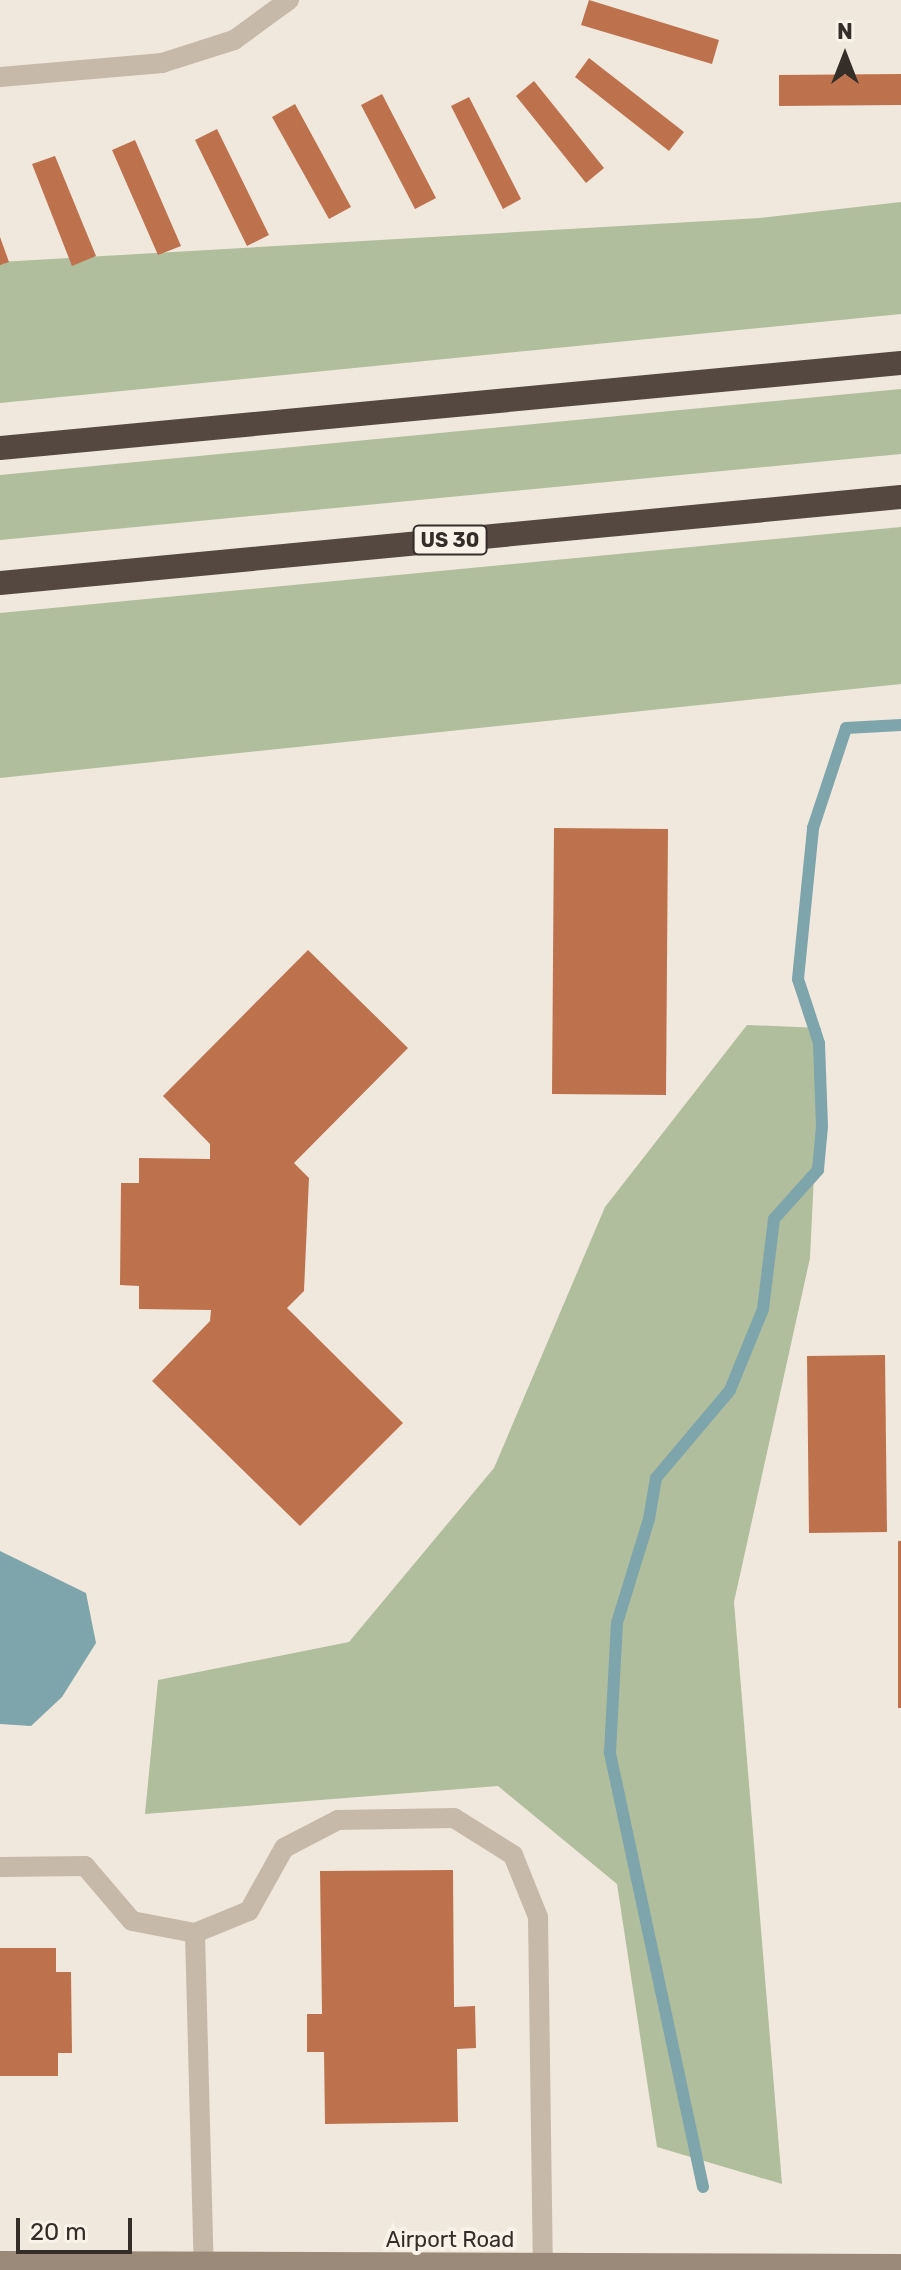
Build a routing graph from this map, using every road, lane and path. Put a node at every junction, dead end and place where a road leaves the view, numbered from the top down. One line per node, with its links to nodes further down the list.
1 (289, 0): 2 (street)
2 (0, 77)
3 (901, 363): 4 (highway)
4 (0, 448)
5 (901, 497): 6 (highway, US 30)
6 (0, 583)
7 (0, 1867): 8 (street)
8 (195, 1933): 10 (street); 12 (street)
9 (0, 2261): 12 (main road, Airport Road)
10 (543, 2264): 11 (main road, Airport Road); 12 (main road, Airport Road)
11 (901, 2264)
12 (204, 2267)

